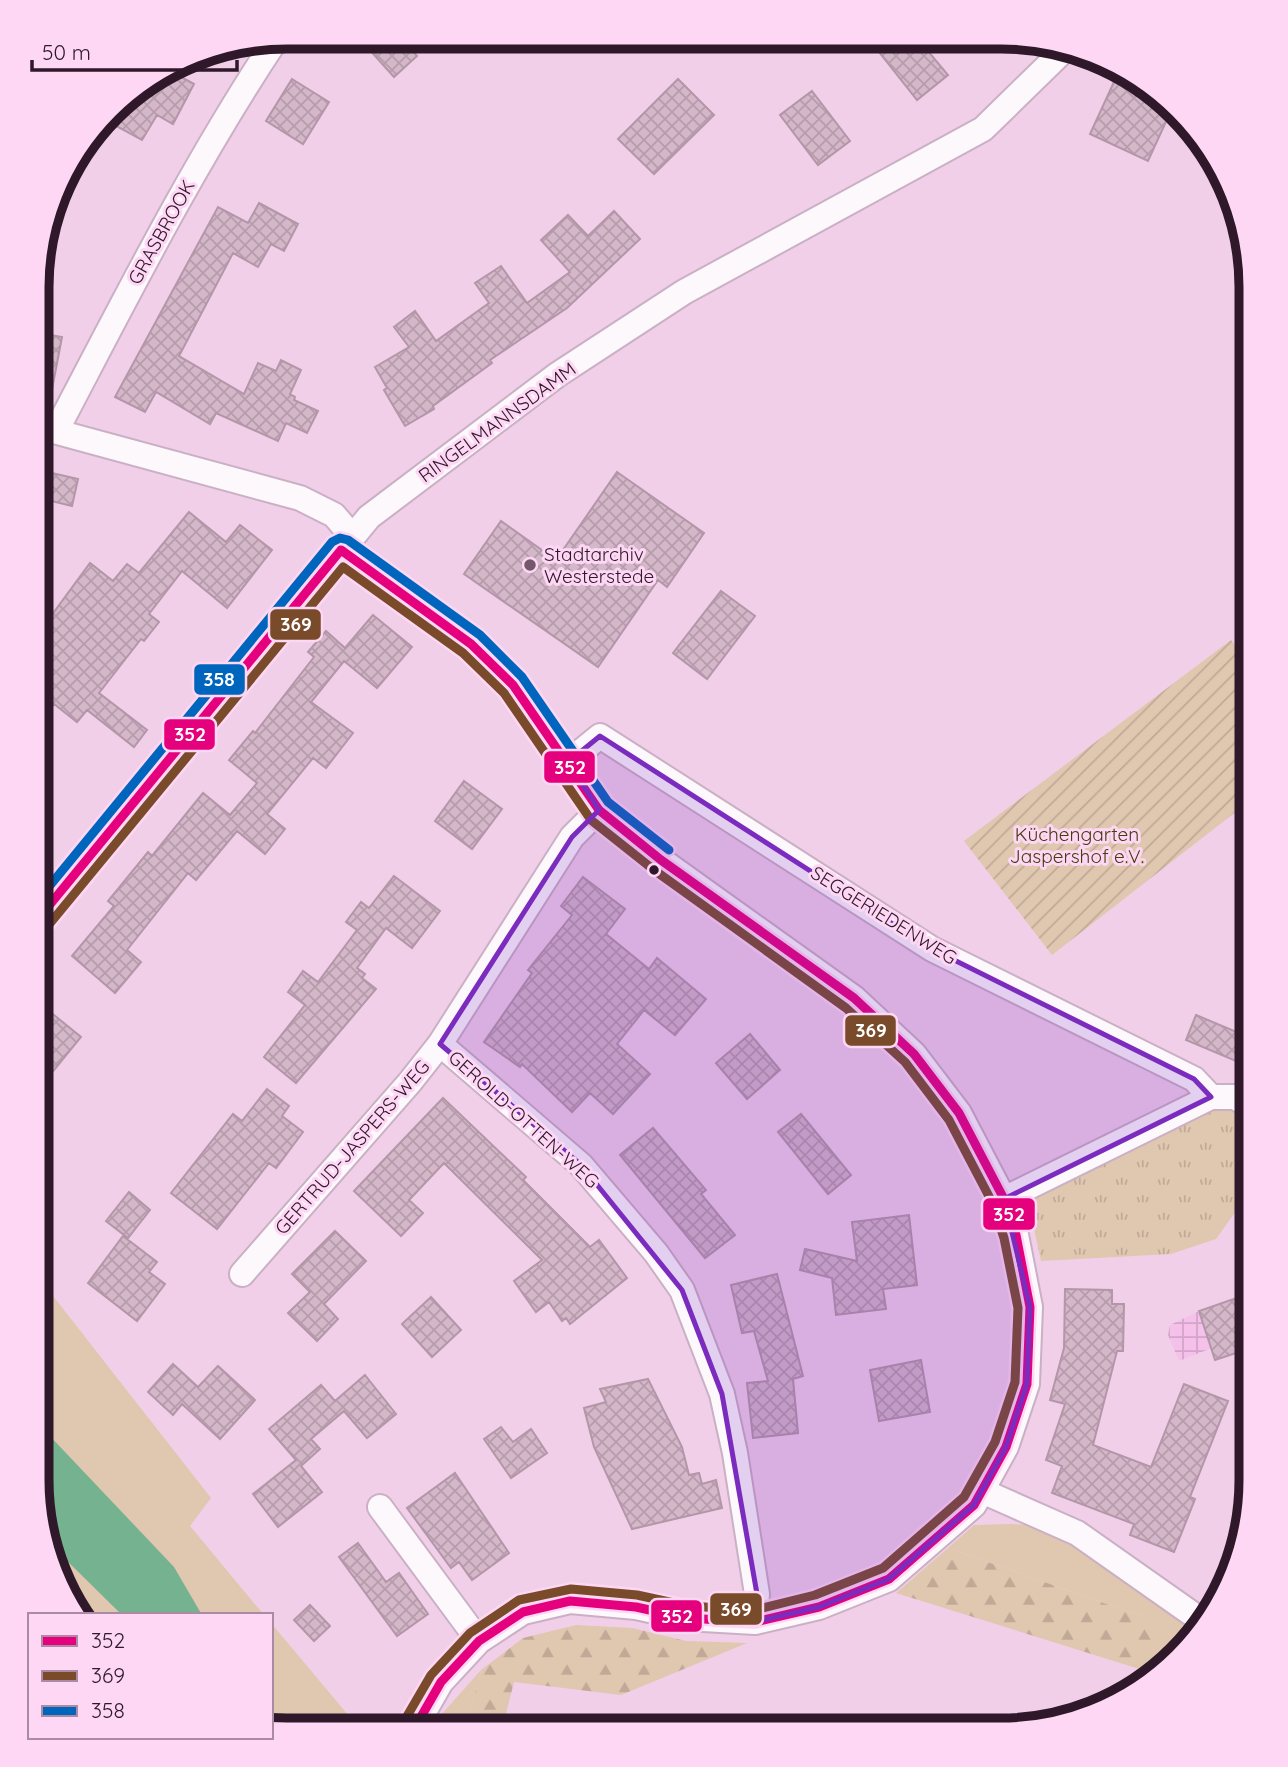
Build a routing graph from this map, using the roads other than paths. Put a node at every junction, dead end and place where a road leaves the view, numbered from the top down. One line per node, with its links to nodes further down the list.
1 (269, 50): 3 (street, GRASBROOK)
2 (1058, 56): 5 (street, RINGELMANNSDAMM)
3 (49, 425)
4 (49, 430): 5 (street)
5 (346, 543): 6 (street); 8 (street, RINGELMANNSDAMM)
6 (568, 762): 7 (street); 10 (street, SEGGERIEDENWEG)
7 (599, 810): 9 (street, GERTRUD-JASPERS-WEG); 12 (street)
8 (49, 906)
9 (440, 1044): 13 (street, GERTRUD-JASPERS-WEG); 17 (street, GEROLD-OTTEN-WEG)
10 (1211, 1097): 11 (street); 12 (street)
11 (1238, 1099)
12 (1004, 1199): 14 (street)
13 (242, 1274)
14 (982, 1491): 16 (street); 17 (street)
15 (380, 1507): 18 (street)
16 (1196, 1616)
17 (755, 1622): 18 (street)
18 (479, 1641): 19 (street)
19 (420, 1718)

